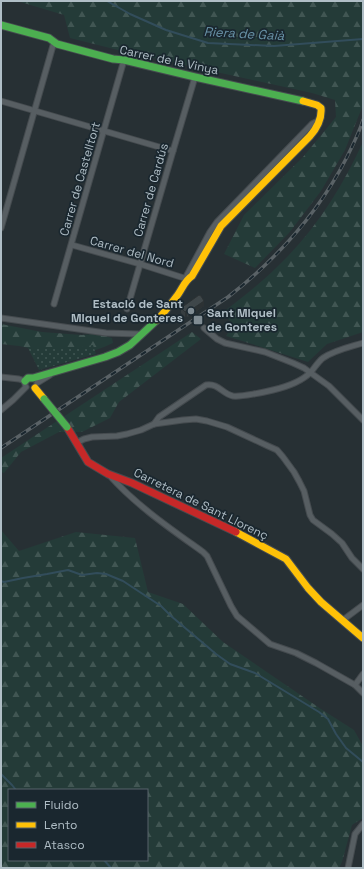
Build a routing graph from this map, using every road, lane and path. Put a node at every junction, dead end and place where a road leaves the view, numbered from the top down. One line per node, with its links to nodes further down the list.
1 (1, 25): 2 (street, Carrer de la Vinya)
2 (54, 42): 3 (street, Carrer de la Vinya); 6 (street)
3 (124, 60): 4 (street, Carrer de la Vinya); 7 (street, Carrer de Castelltort)
4 (195, 77): 8 (street, Carrer de Cardús); 12 (street, Carrer de la Vinya)
5 (1, 101): 6 (street)
6 (35, 111): 7 (street); 9 (street)
7 (104, 130): 8 (street); 10 (street, Carrer de Castelltort)
8 (173, 150): 11 (street, Carrer de Cardús)
9 (1, 228)
10 (72, 245): 11 (street, Carrer del Nord); 13 (street, Carrer de Castelltort)
11 (140, 264): 12 (street, Carrer del Nord); 14 (street, Carrer de Cardús)
12 (187, 279): 17 (street)
13 (54, 304)
14 (127, 309)
15 (1, 318): 17 (street)
16 (204, 328): 19 (street)
17 (140, 335): 21 (street)
18 (363, 343): 19 (street)
19 (310, 372): 24 (street); 25 (street)
20 (1, 377): 22 (street)
21 (35, 383): 22 (street); 22 (street); 26 (street, Carretera de Sant Llorenç, bridge)
22 (25, 384): 23 (street)
23 (1, 410)
24 (363, 420)
25 (154, 424): 26 (street); 28 (street)
26 (76, 443): 27 (street, Carretera de Sant Llorenç)
27 (108, 474): 30 (street, Carretera de Sant Llorenç); 33 (street)
28 (363, 569)
29 (363, 605): 30 (street)
30 (343, 620): 31 (street, Carretera de Sant Llorenç)
31 (363, 638)
32 (363, 674): 33 (street)
33 (356, 685): 34 (street)
34 (363, 693)
35 (363, 824): 36 (street)
36 (348, 868)

